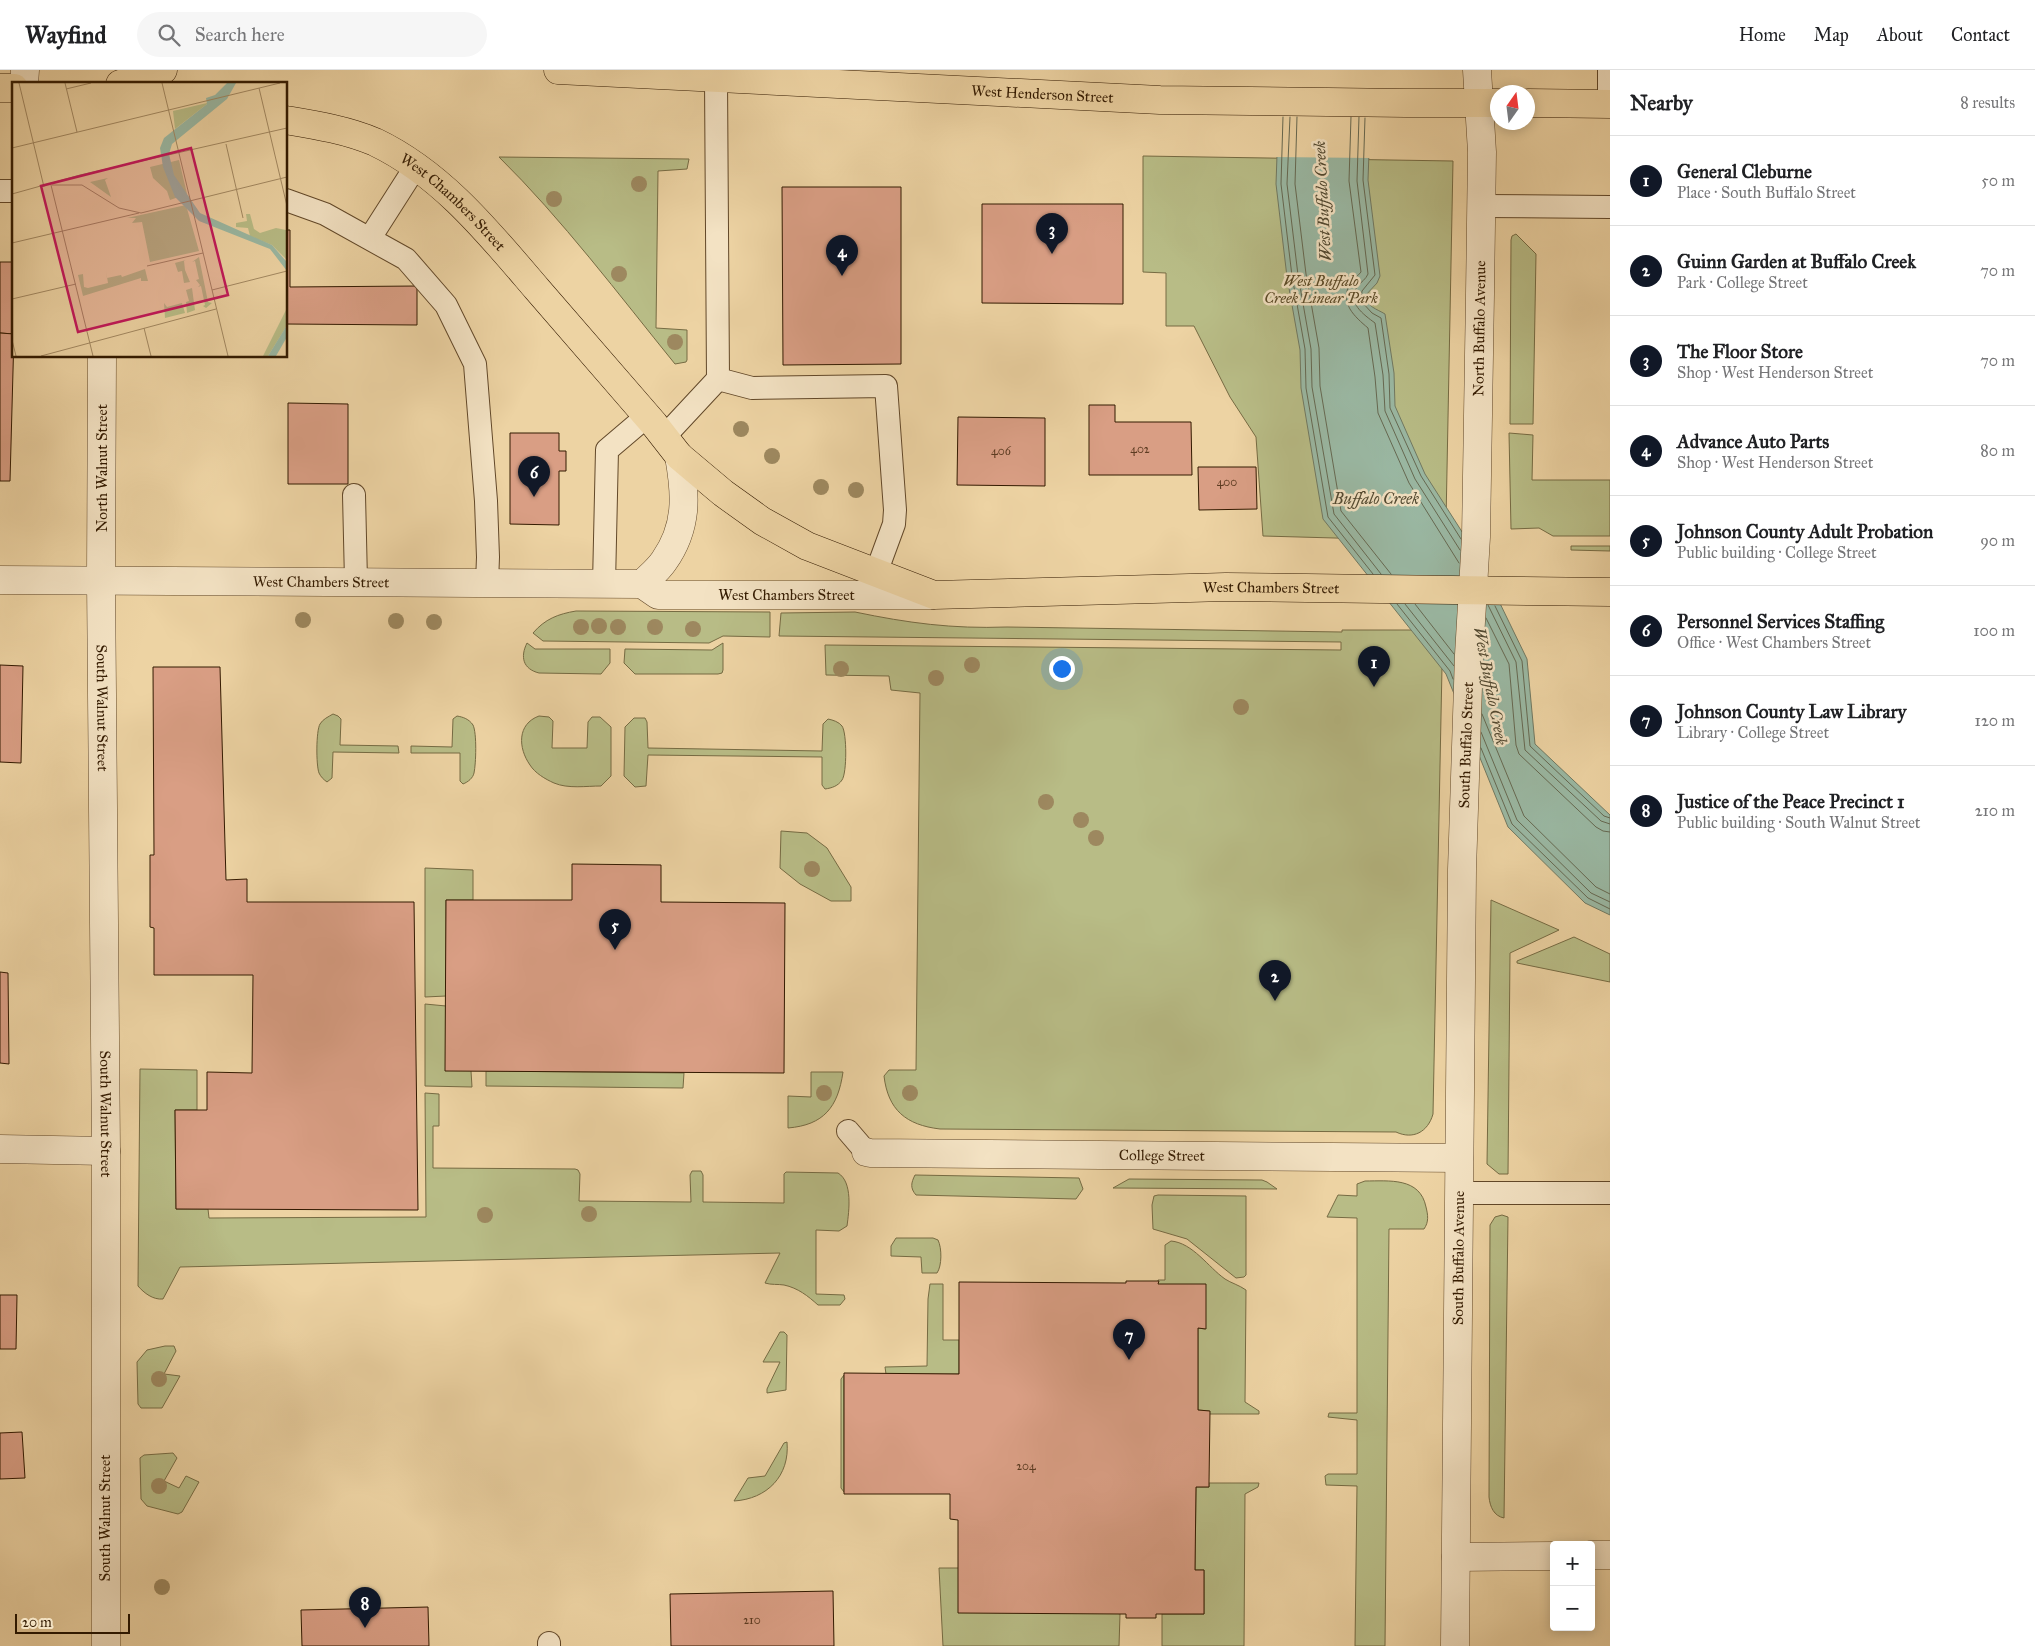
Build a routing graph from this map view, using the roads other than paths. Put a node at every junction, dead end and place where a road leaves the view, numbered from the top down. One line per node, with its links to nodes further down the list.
1 (163, 70): 7 (main road)
2 (558, 70): 6 (main road, West Henderson Street)
3 (1476, 70): 8 (street, North Buffalo Avenue)
4 (1609, 70): 10 (lane)
5 (783, 75): 6 (main road, West Henderson Street); 8 (main road, West Henderson Street)
6 (716, 79): 18 (lane)
7 (126, 82)
8 (1488, 103): 14 (street, North Buffalo Avenue)
9 (1535, 103): 10 (main road)
10 (1610, 104)
11 (288, 120): 12 (main road, West Chambers Street)
12 (416, 166): 16 (lane); 19 (main road, West Chambers Street)
13 (288, 201): 16 (lane)
14 (1481, 206): 15 (lane); 29 (street, North Buffalo Avenue)
15 (1610, 208)
16 (370, 238): 26 (lane)
17 (102, 358): 24 (street, North Walnut Street)
18 (718, 380): 20 (lane); 22 (lane)
19 (647, 416): 20 (main road, West Chambers Street); 27 (lane)
20 (672, 446): 22 (main road, West Chambers Street); 28 (street, West Chambers Street)
21 (354, 495): 25 (lane)
22 (876, 573): 31 (main road, West Chambers Street)
23 (0, 580): 24 (street, West Chambers Street)
24 (101, 580): 25 (street, West Chambers Street); 35 (street, South Walnut Street)
25 (356, 581): 26 (street, West Chambers Street)
26 (488, 583): 27 (street, West Chambers Street)
27 (604, 584): 28 (street, West Chambers Street)
28 (642, 584): 31 (street, West Chambers Street)
29 (1473, 589): 30 (main road, West Chambers Street); 31 (main road, West Chambers Street); 32 (street, South Buffalo Street)
30 (1610, 592)
31 (934, 594)
32 (1462, 870): 37 (street, South Buffalo Avenue)
33 (848, 1131): 36 (lane)
34 (0, 1149): 35 (street)
35 (106, 1151): 44 (street, South Walnut Street)
36 (866, 1152): 37 (street, College Street)
37 (1459, 1158): 38 (street, South Buffalo Avenue)
38 (1458, 1193): 39 (lane); 42 (street, South Buffalo Avenue)
39 (1610, 1193)
40 (1595, 1555): 41 (street)
41 (1610, 1555)
42 (1456, 1556): 43 (street); 45 (street, South Buffalo Avenue)
43 (1550, 1556)
44 (106, 1646)
45 (1455, 1646)

